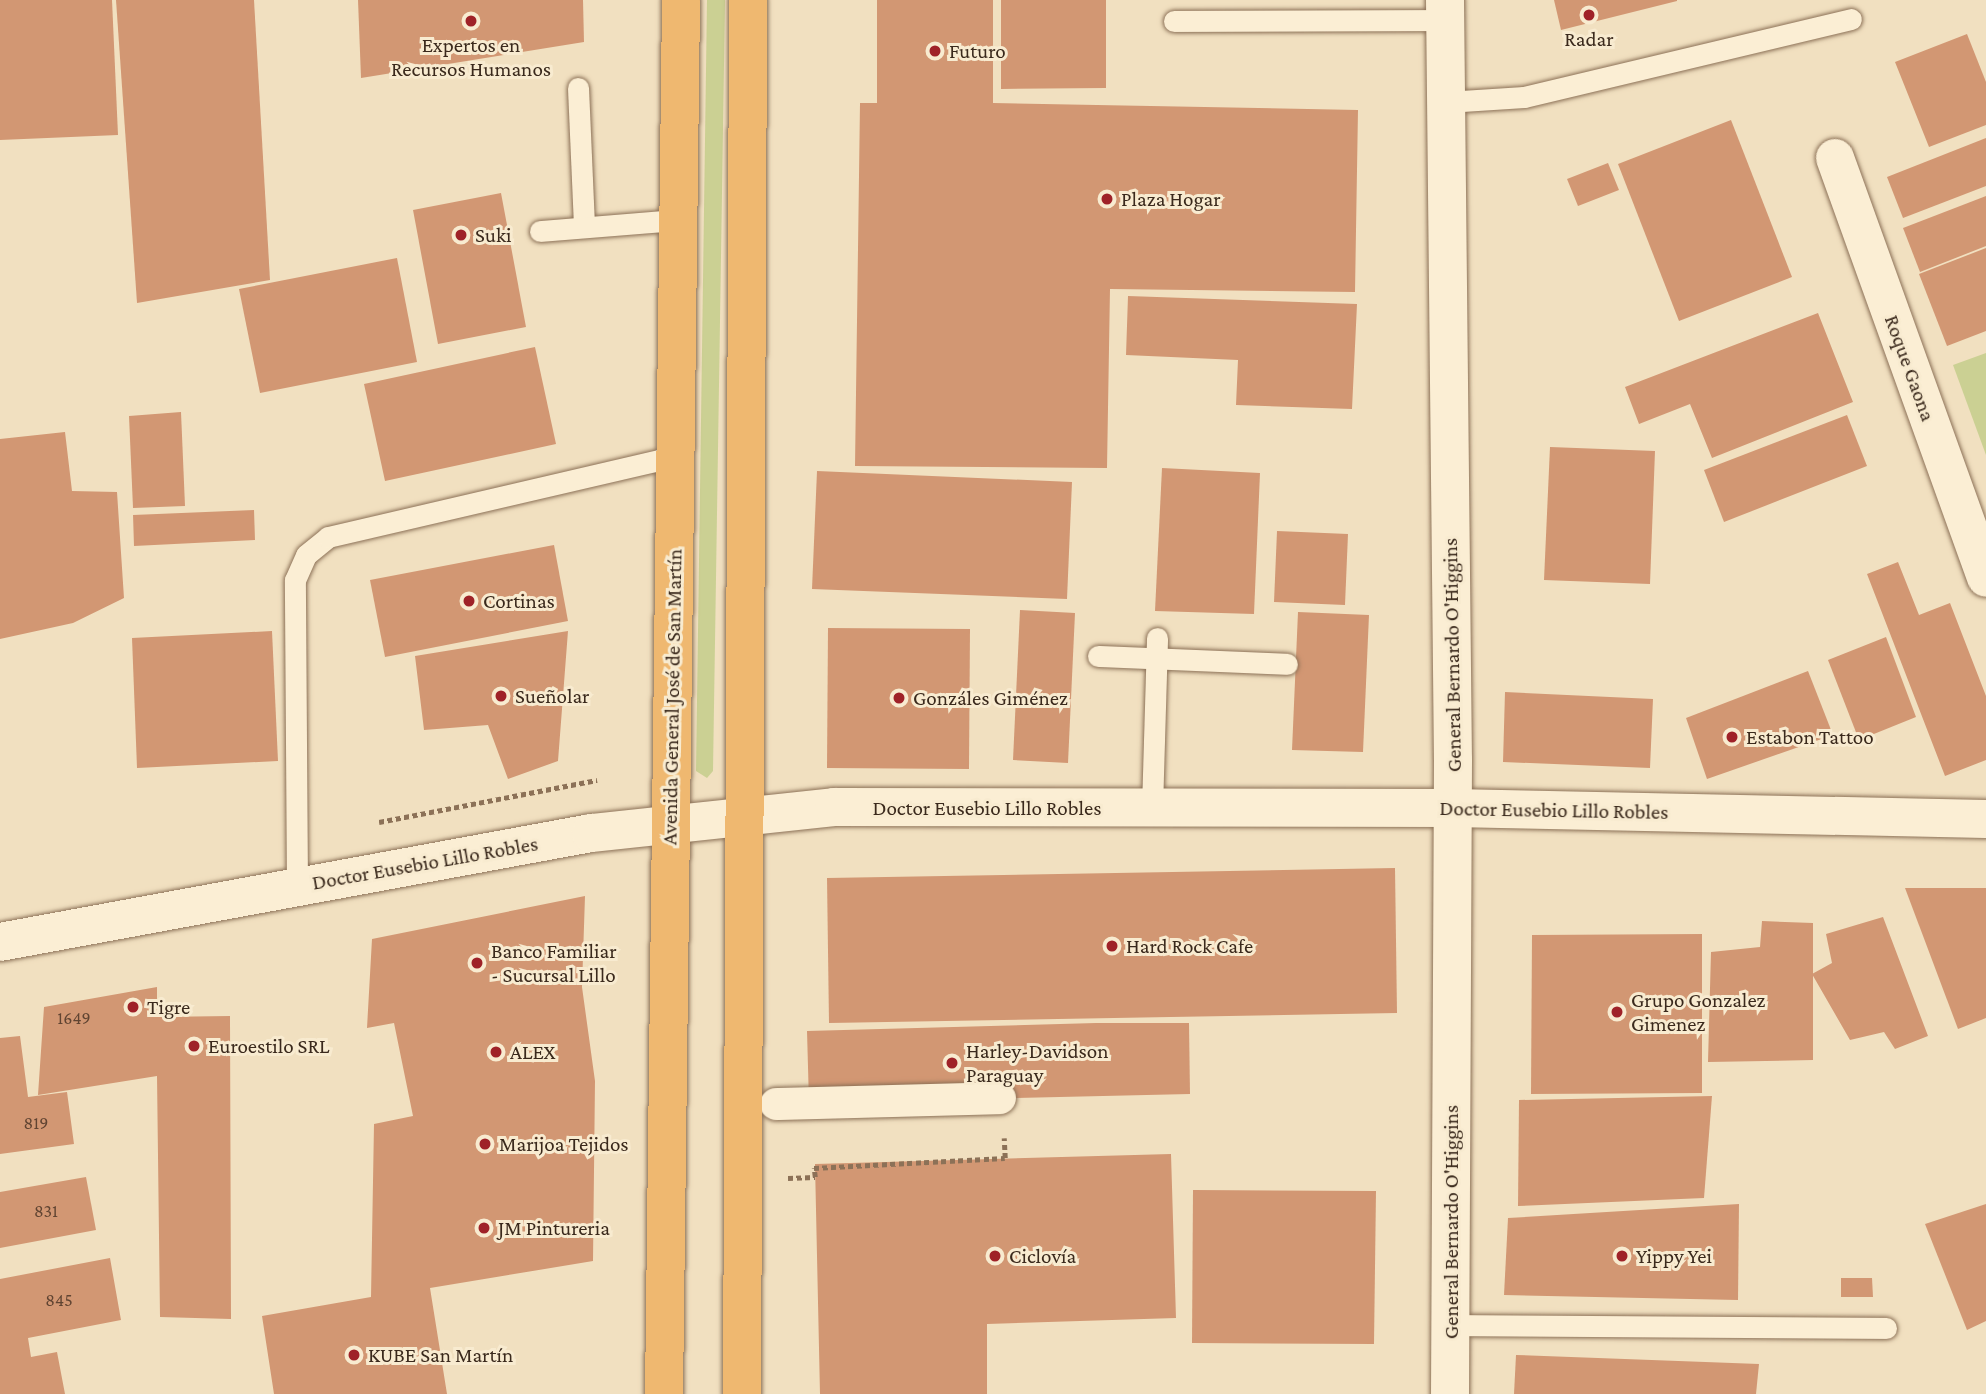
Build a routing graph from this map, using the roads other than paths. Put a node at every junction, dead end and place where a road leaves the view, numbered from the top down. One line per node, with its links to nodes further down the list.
1 (681, 0): 9 (highway, Avenida General José de San Martín)
2 (748, 0): 19 (highway)
3 (1445, 10): 5 (lane); 7 (main road, General Bernardo O'Higgins)
4 (1851, 19): 7 (lane)
5 (1174, 21)
6 (578, 88): 10 (lane)
7 (1446, 102): 18 (main road, General Bernardo O'Higgins)
8 (1835, 158): 13 (main road, Roque Gaona)
9 (678, 220): 10 (lane); 12 (highway, Avenida General José de San Martín)
10 (584, 227): 11 (lane)
11 (540, 231)
12 (675, 457): 21 (highway, Avenida General José de San Martín); 22 (lane)
13 (1986, 578)
14 (1157, 646): 15 (lane); 16 (lane); 17 (lane)
15 (1098, 656)
16 (1287, 664)
17 (1152, 808): 18 (main road, Doctor Eusebio Lillo Robles); 19 (main road, Doctor Eusebio Lillo Robles)
18 (1453, 808): 20 (main road, Doctor Eusebio Lillo Robles); 26 (main road, General Bernardo O'Higgins)
19 (747, 814): 21 (main road, Doctor Eusebio Lillo Robles); 29 (highway)
20 (1986, 819)
21 (671, 822): 22 (main road, Doctor Eusebio Lillo Robles); 28 (highway, Avenida General José de San Martín)
22 (297, 886): 23 (main road, Doctor Eusebio Lillo Robles)
23 (0, 942)
24 (1000, 1098): 25 (street)
25 (776, 1104)
26 (1450, 1325): 27 (lane); 30 (main road, General Bernardo O'Higgins)
27 (1886, 1328)
28 (664, 1394)
29 (742, 1394)
30 (1450, 1394)

